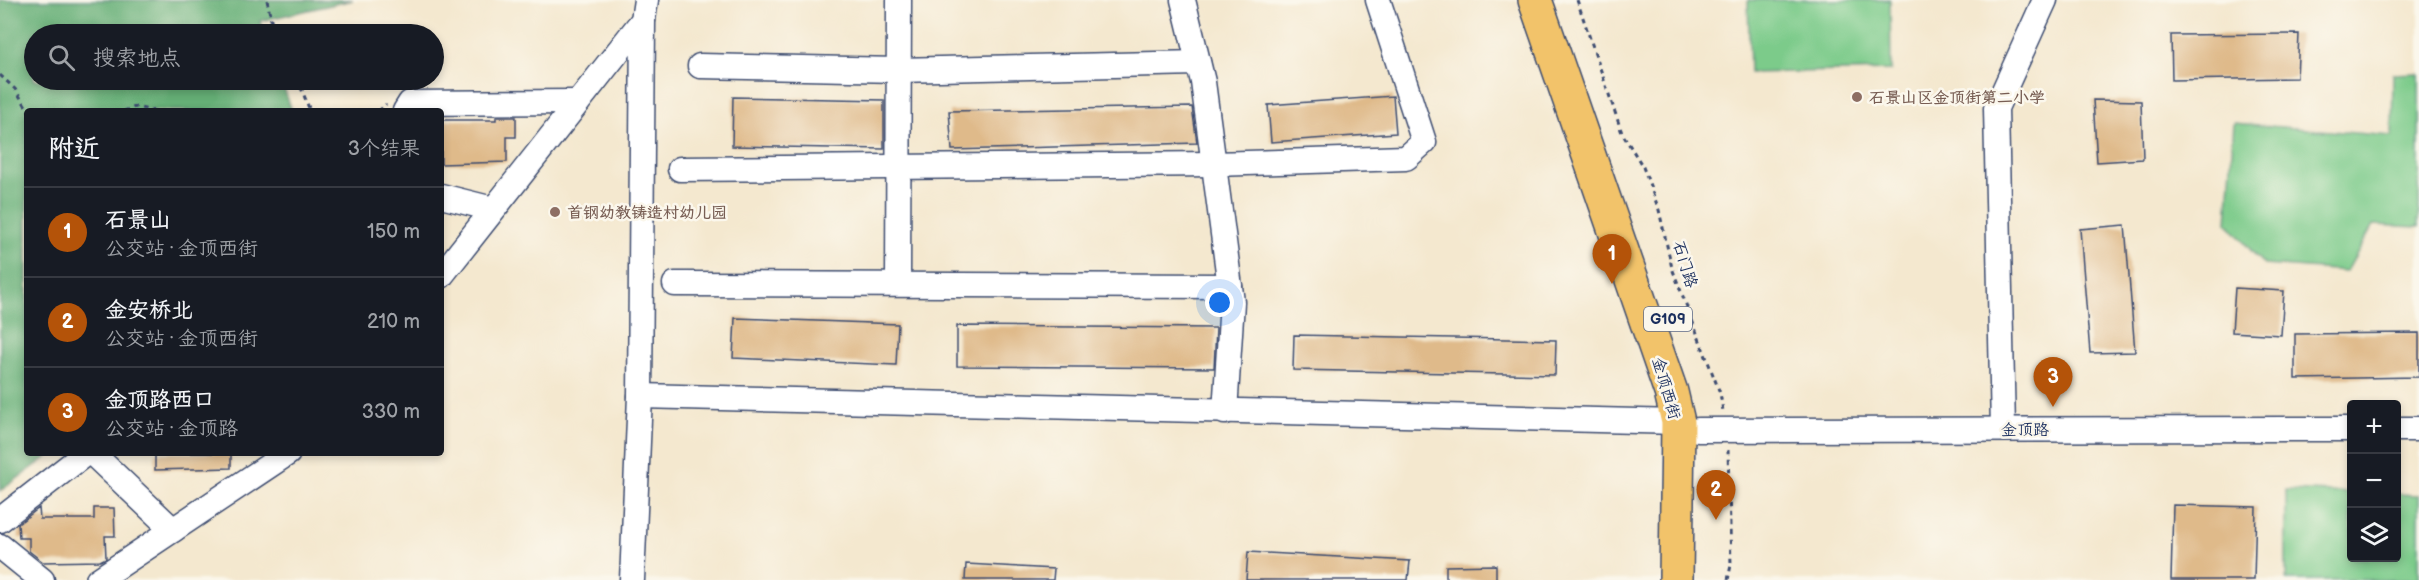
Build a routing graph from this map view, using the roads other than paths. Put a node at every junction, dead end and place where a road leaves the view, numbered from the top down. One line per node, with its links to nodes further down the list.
1 (899, 0): 10 (street)
2 (1184, 0): 8 (street)
3 (1378, 0): 13 (street)
4 (1535, 0): 24 (highway, 金顶西街 / G109)
5 (1558, 0): 24 (highway, 金顶西街 / G109)
6 (2045, 0): 25 (street)
7 (644, 10): 11 (street); 22 (street)
8 (1198, 63): 10 (street); 13 (street)
9 (700, 66): 10 (street)
10 (898, 70): 14 (street)
11 (578, 102): 12 (street); 17 (street)
12 (407, 108)
13 (1214, 164): 14 (street); 21 (street)
14 (898, 167): 15 (street); 20 (street)
15 (680, 169)
16 (444, 196): 17 (street)
17 (493, 209): 18 (street)
18 (444, 272)
19 (675, 284): 20 (street)
20 (898, 284): 21 (street)
21 (1230, 286): 23 (street)
22 (640, 396): 23 (street, 金顶路); 37 (street)
23 (1225, 411): 24 (street, 金顶路)
24 (1701, 427): 25 (street, 金顶路); 38 (highway, 金顶西街 / G109); 39 (highway, 金顶西街 / G109)
25 (2003, 429): 26 (street, 金顶路)
26 (2347, 429)
27 (2401, 429): 28 (street)
28 (2419, 429)
29 (82, 456): 32 (street)
30 (95, 456): 33 (street)
31 (284, 456): 33 (street)
32 (0, 520)
33 (173, 530): 36 (street)
34 (0, 546): 35 (street)
35 (42, 580)
36 (98, 580)
37 (632, 580)
38 (1676, 580)
39 (1697, 580)

